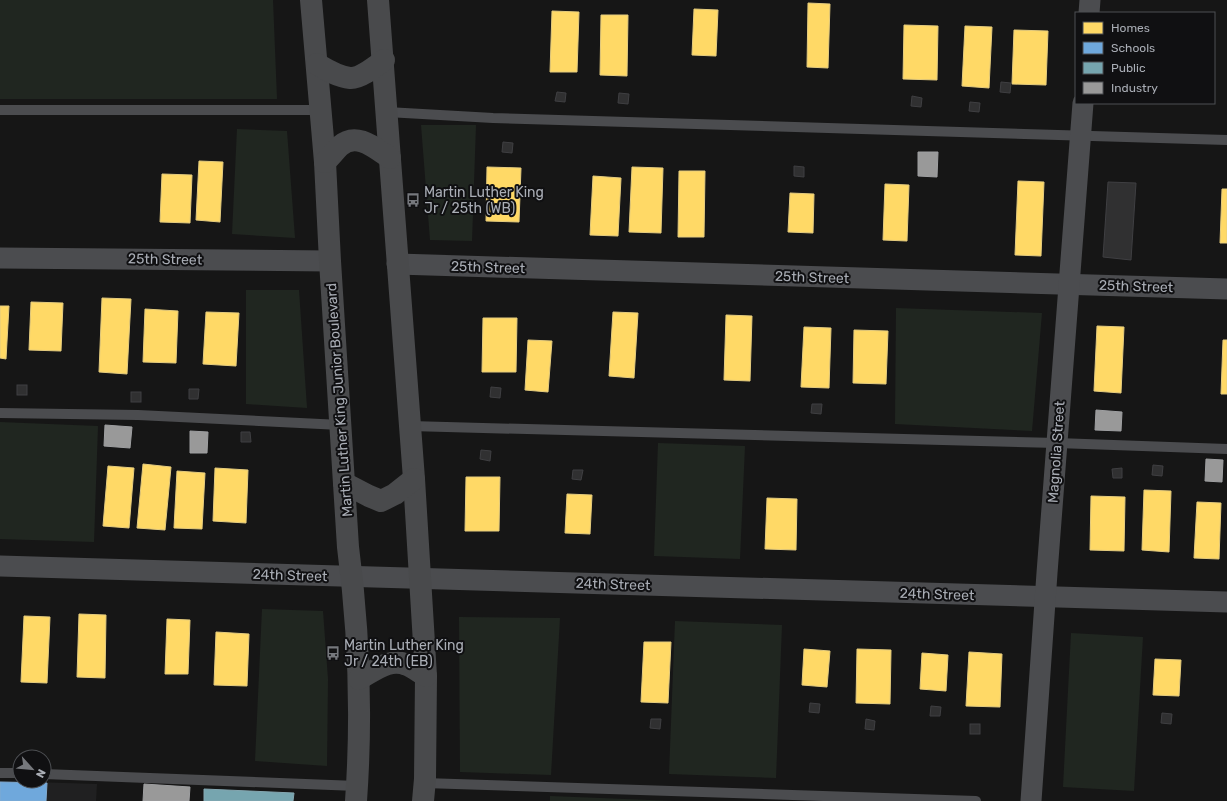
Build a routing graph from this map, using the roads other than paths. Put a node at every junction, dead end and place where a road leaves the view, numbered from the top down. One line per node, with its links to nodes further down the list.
1 (311, 0): 6 (main road, Martin Luther King Junior Boulevard)
2 (378, 0): 5 (main road)
3 (1090, 0): 4 (street)
4 (1089, 12)
5 (384, 60): 6 (main road); 10 (main road)
6 (317, 64): 9 (main road, Martin Luther King Junior Boulevard)
7 (1083, 104): 11 (street, Magnolia Street)
8 (0, 110): 9 (lane)
9 (321, 110): 14 (main road, Martin Luther King Junior Boulevard)
10 (387, 112): 11 (lane); 13 (main road)
11 (1080, 136): 12 (lane); 18 (street, Magnolia Street)
12 (1227, 140)
13 (390, 158): 14 (main road); 17 (main road)
14 (325, 162): 16 (main road, Martin Luther King Junior Boulevard)
15 (0, 258): 16 (street, 25th Street)
16 (330, 262): 21 (main road, Martin Luther King Junior Boulevard)
17 (397, 264): 18 (street, 25th Street); 22 (main road)
18 (1069, 284): 19 (street, 25th Street); 23 (street, Magnolia Street)
19 (1227, 289)
20 (0, 413): 21 (lane)
21 (341, 425): 26 (main road, Martin Luther King Junior Boulevard)
22 (410, 426): 23 (lane); 25 (main road)
23 (1057, 443): 24 (lane); 30 (street, Magnolia Street)
24 (1227, 449)
25 (414, 479): 26 (main road); 29 (main road)
26 (344, 482): 28 (main road, Martin Luther King Junior Boulevard)
27 (0, 566): 28 (street, 24th Street)
28 (352, 576): 29 (street, 24th Street); 33 (main road, Martin Luther King Junior Boulevard)
29 (420, 579): 30 (street, 24th Street); 32 (main road)
30 (1045, 597): 31 (street, 24th Street); 40 (street, Magnolia Street)
31 (1227, 602)
32 (426, 676): 33 (main road); 37 (main road)
33 (359, 679): 38 (main road, Martin Luther King Junior Boulevard)
34 (0, 773): 35 (lane)
35 (12, 773)
36 (52, 774): 38 (lane)
37 (424, 792): 39 (lane)
38 (357, 793)
39 (976, 801)
40 (1031, 801)

